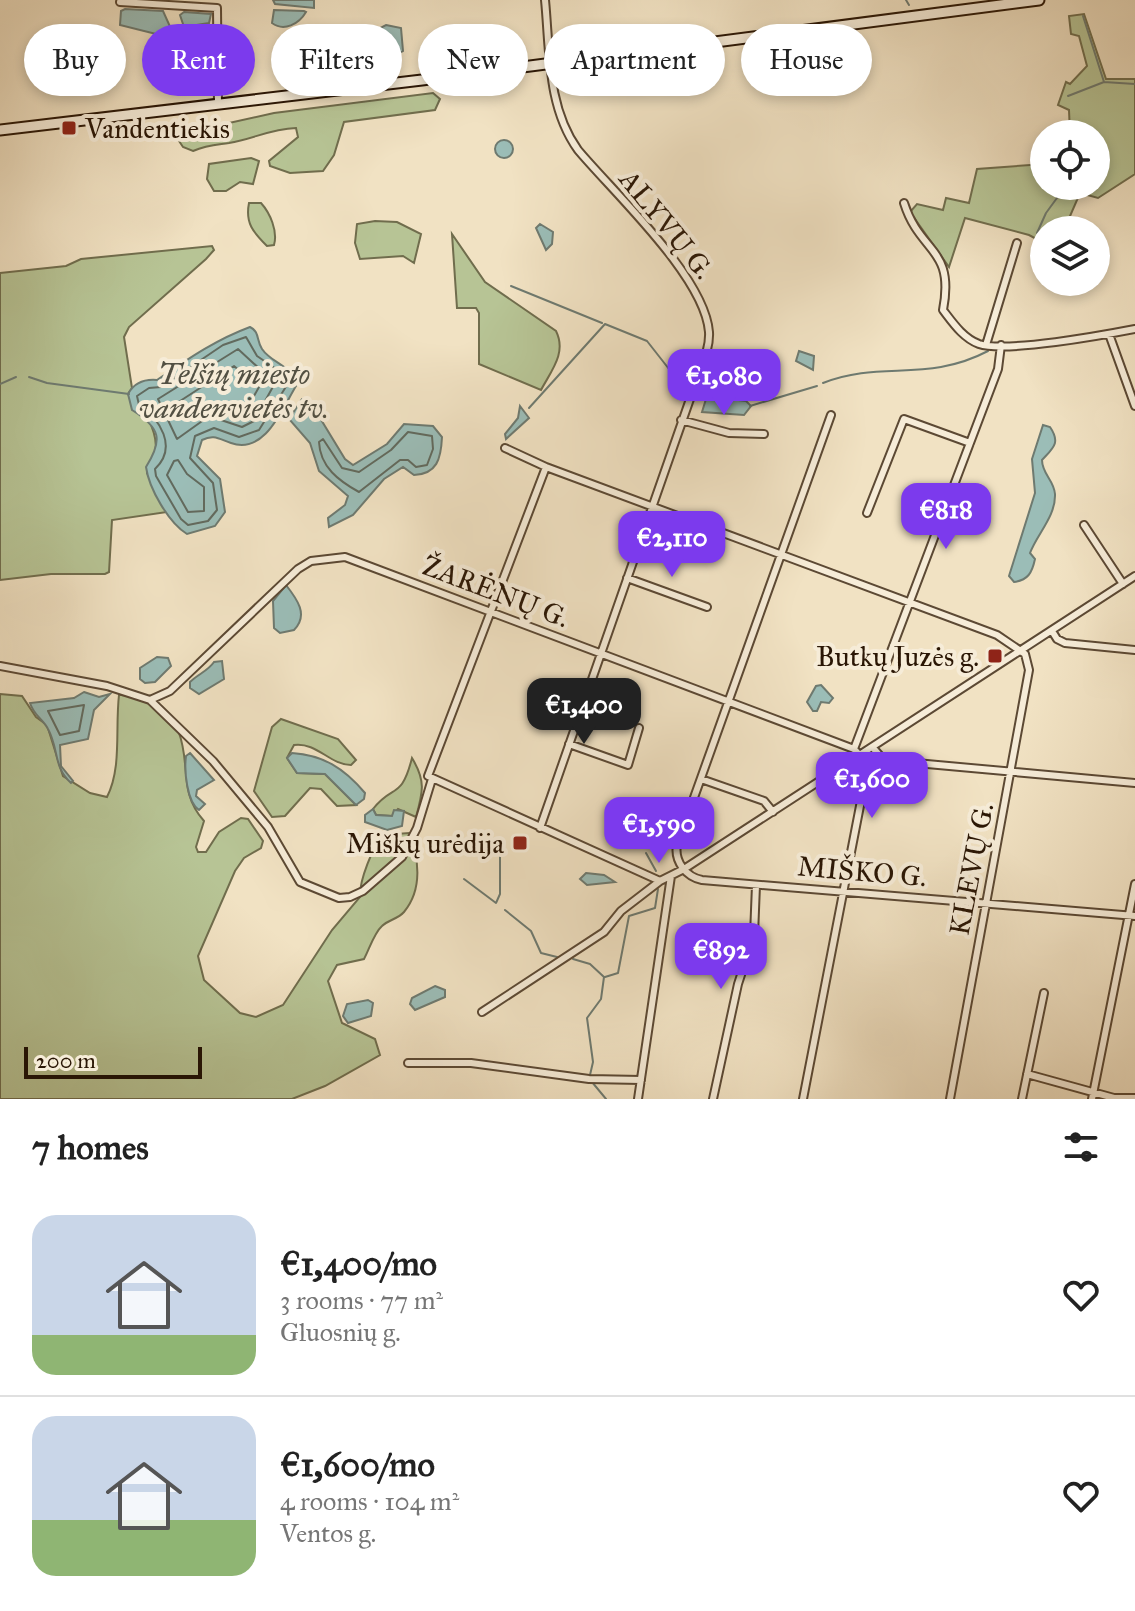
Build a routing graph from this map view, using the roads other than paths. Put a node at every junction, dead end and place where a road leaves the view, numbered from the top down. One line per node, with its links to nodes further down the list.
1 (545, 0): 5 (street, ALYVŲ G.)
2 (1039, 0): 3 (main road)
3 (1020, 1): 6 (main road)
4 (120, 2): 9 (street)
5 (547, 24)
6 (725, 41)
7 (544, 65): 9 (main road)
8 (555, 96): 19 (street, ALYVŲ G.)
9 (218, 105): 10 (main road)
10 (0, 130)
11 (904, 203): 15 (street)
12 (1017, 243): 15 (street)
13 (1135, 329): 14 (street)
14 (1109, 334): 16 (street); 17 (street)
15 (986, 345): 16 (street)
16 (1001, 345): 21 (street)
17 (1135, 406)
18 (831, 415): 27 (street)
19 (681, 420): 20 (street); 24 (street, ALYVŲ G.)
20 (764, 434)
21 (970, 443): 25 (street); 31 (street)
22 (505, 448): 23 (street)
23 (546, 467): 24 (street); 33 (street)
24 (652, 505): 27 (street); 29 (street, ALYVŲ G.)
25 (867, 513)
26 (1084, 525): 30 (street)
27 (781, 553): 31 (street); 40 (street)
28 (1135, 576): 30 (street)
29 (627, 578): 32 (street); 37 (street, ALYVŲ G.)
30 (1123, 584): 34 (street)
31 (910, 602): 35 (street); 43 (street)
32 (707, 607)
33 (491, 613): 37 (street, ŽARĖNŲ G.); 39 (street, ŽARĖNŲ G.); 47 (street)
34 (1052, 631): 35 (street); 36 (street)
35 (1021, 650): 44 (street); 46 (street, KLEVŲ G.)
36 (1135, 650)
37 (600, 655): 40 (street, ŽARĖNŲ G.); 42 (street, ALYVŲ G.)
38 (0, 666): 39 (street)
39 (150, 700): 47 (street)
40 (729, 702): 43 (street, ŽARĖNŲ G.); 48 (street)
41 (639, 728): 42 (street)
42 (569, 744): 51 (street, ALYVŲ G.)
43 (854, 749): 45 (street, ŽARĖNŲ G.)
44 (874, 749): 45 (street); 46 (street)
45 (862, 757): 50 (street); 57 (street)
46 (1012, 772): 49 (street); 58 (street, KLEVŲ G.)
47 (430, 777): 51 (street)
48 (701, 779): 50 (street); 52 (street)
49 (1135, 783)
50 (773, 812): 52 (street)
51 (540, 828): 54 (street)
52 (684, 869): 53 (street); 56 (street, MIŠKO G.)
53 (671, 876): 54 (street); 64 (street)
54 (660, 881): 61 (street)
55 (1135, 884): 59 (street)
56 (756, 885): 57 (street, MIŠKO G.); 68 (street)
57 (843, 891): 58 (street, MIŠKO G.); 69 (street)
58 (988, 904): 59 (street, MIŠKO G.); 70 (street, KLEVŲ G.)
59 (1132, 916): 65 (street)
60 (1044, 993): 63 (street)
61 (482, 1012)
62 (408, 1063): 64 (street)
63 (1027, 1074): 65 (street); 71 (street)
64 (641, 1080): 67 (street)
65 (1092, 1096): 66 (street)
66 (1135, 1098)
67 (638, 1099)
68 (713, 1099)
69 (803, 1099)
70 (950, 1099)
71 (1022, 1099)

